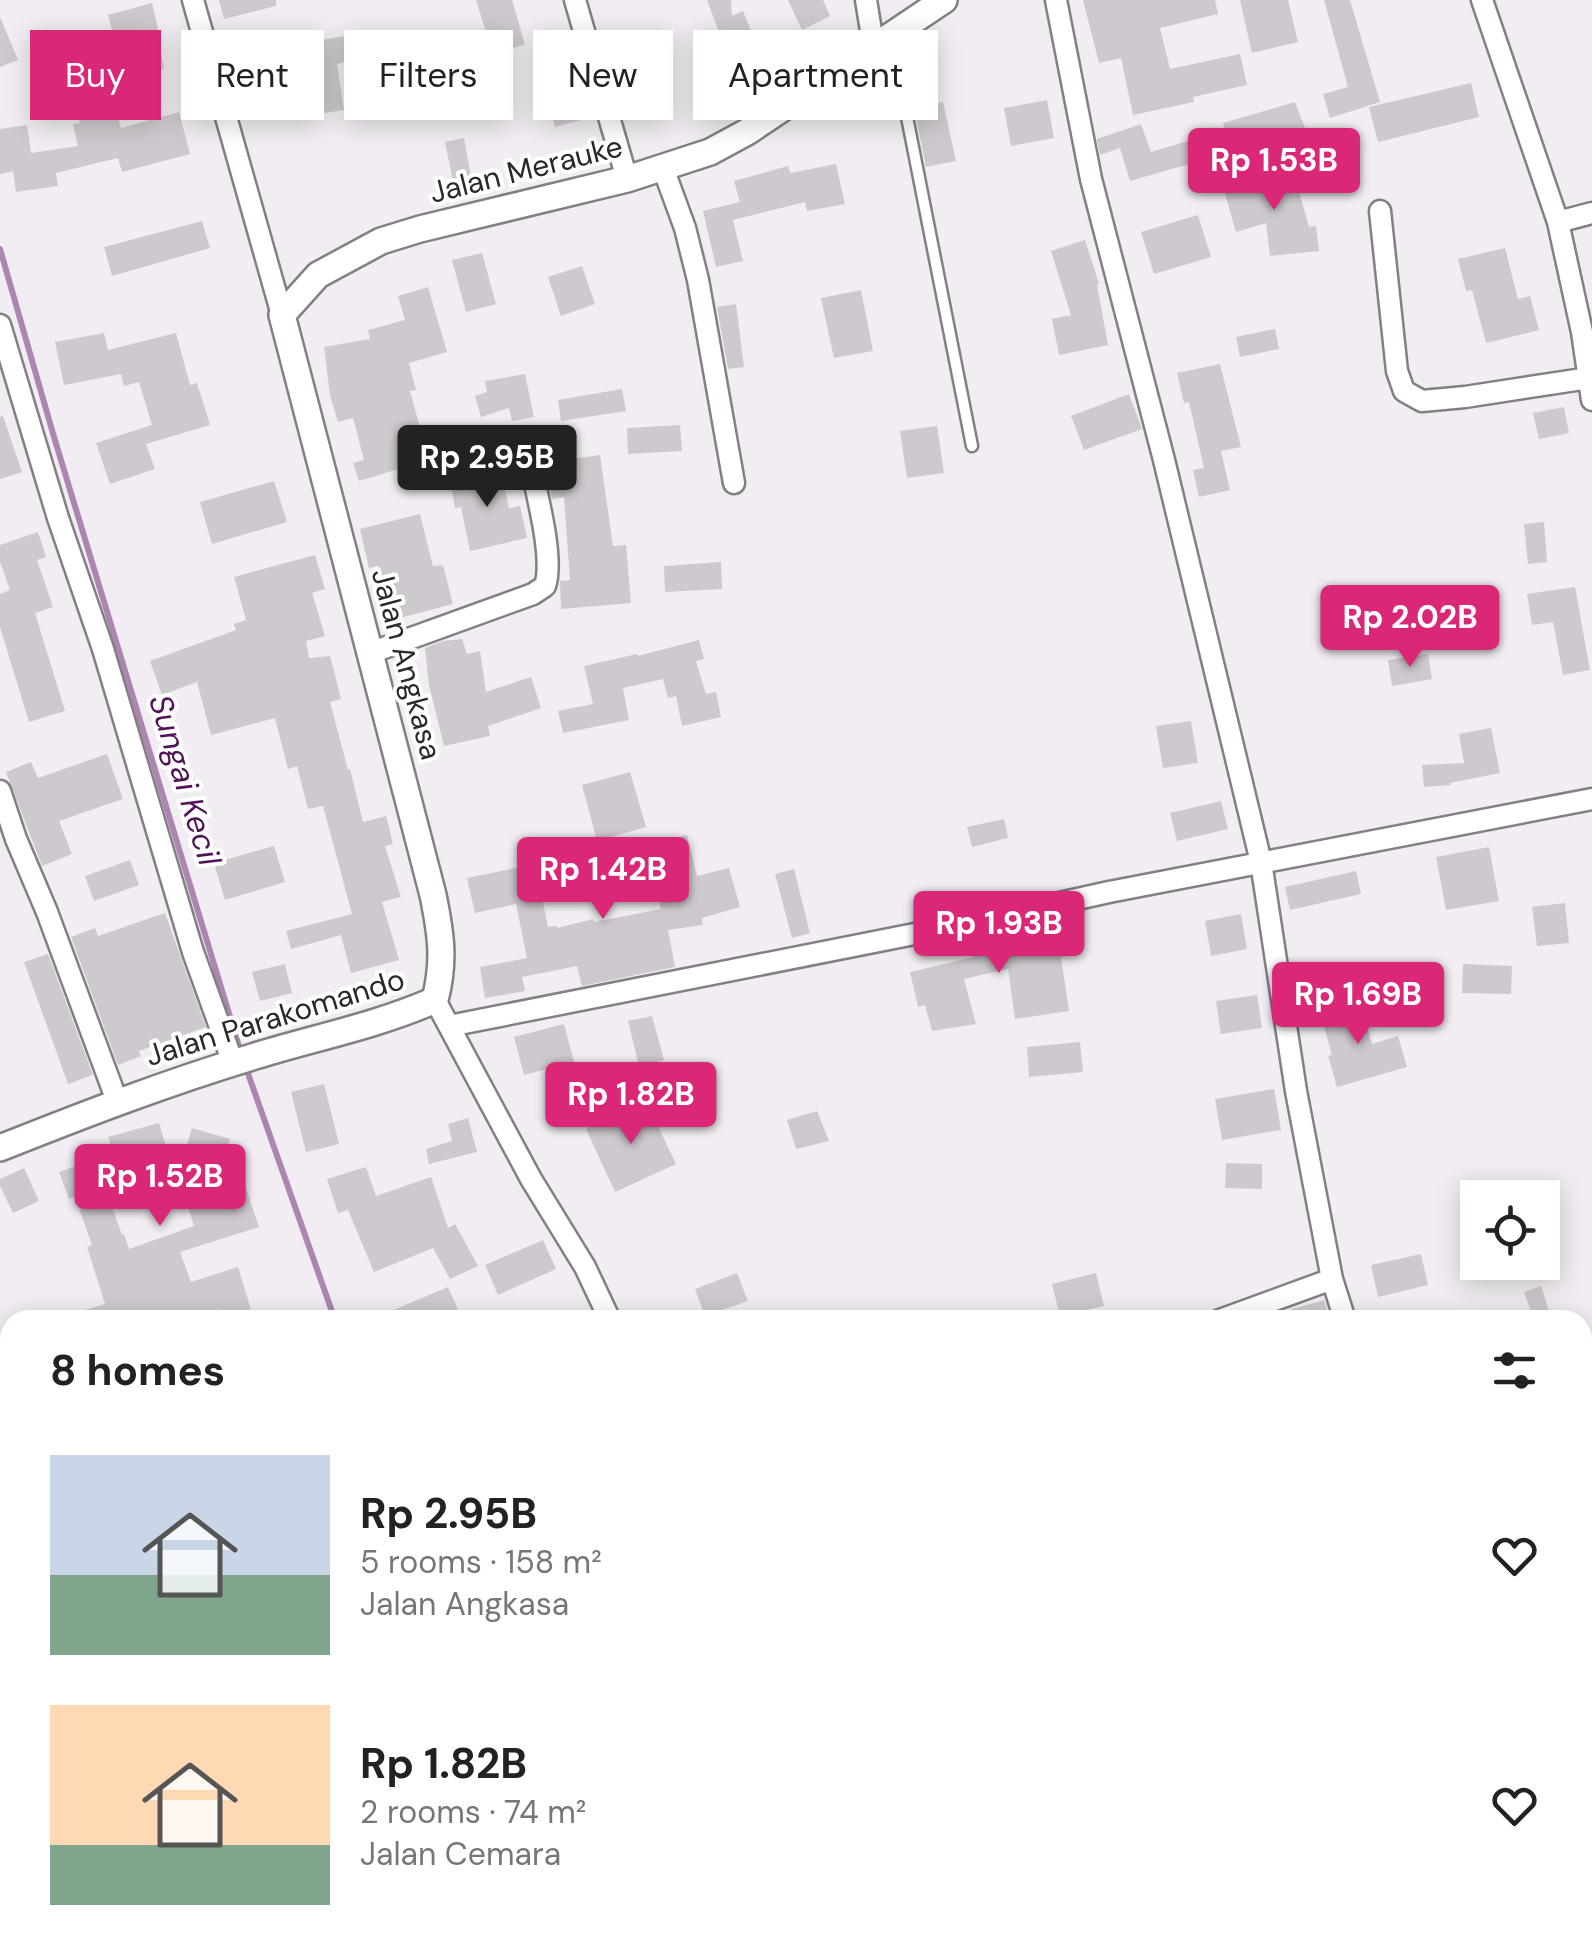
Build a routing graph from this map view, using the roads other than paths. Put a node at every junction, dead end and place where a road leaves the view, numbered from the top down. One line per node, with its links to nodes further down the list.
1 (192, 0): 16 (street, Jalan Angkasa)
2 (575, 0): 12 (street)
3 (866, 0): 7 (street)
4 (944, 0): 8 (street, Jalan Merauke)
5 (1056, 0): 26 (street)
6 (1482, 0): 15 (street)
7 (877, 30)
8 (900, 30)
9 (765, 120): 11 (street, Jalan Merauke)
10 (899, 120): 20 (lane)
11 (663, 168): 12 (street, Jalan Merauke); 22 (street)
12 (627, 179): 16 (street, Jalan Merauke)
13 (1380, 211): 18 (street)
14 (1592, 213): 15 (street)
15 (1558, 222): 18 (street)
16 (282, 314): 23 (street, Jalan Angkasa)
17 (0, 325): 29 (street)
18 (1589, 378): 19 (street)
19 (1592, 400)
20 (972, 446)
21 (528, 452): 23 (street)
22 (734, 483)
23 (370, 653): 27 (street, Jalan Angkasa)
24 (0, 791): 30 (street)
25 (1592, 799): 26 (street)
26 (1261, 862): 28 (street); 32 (street)
27 (435, 1000): 28 (street, Jalan Parakomando); 29 (street, Jalan Parakomando)
28 (450, 1026): 33 (street, Jalan Parakomando)
29 (242, 1060): 30 (street, Jalan Parakomando)
30 (117, 1101): 31 (street, Jalan Parakomando)
31 (0, 1148)
32 (1332, 1279): 34 (street); 35 (street)
33 (605, 1310)
34 (1247, 1310)
35 (1342, 1310)

